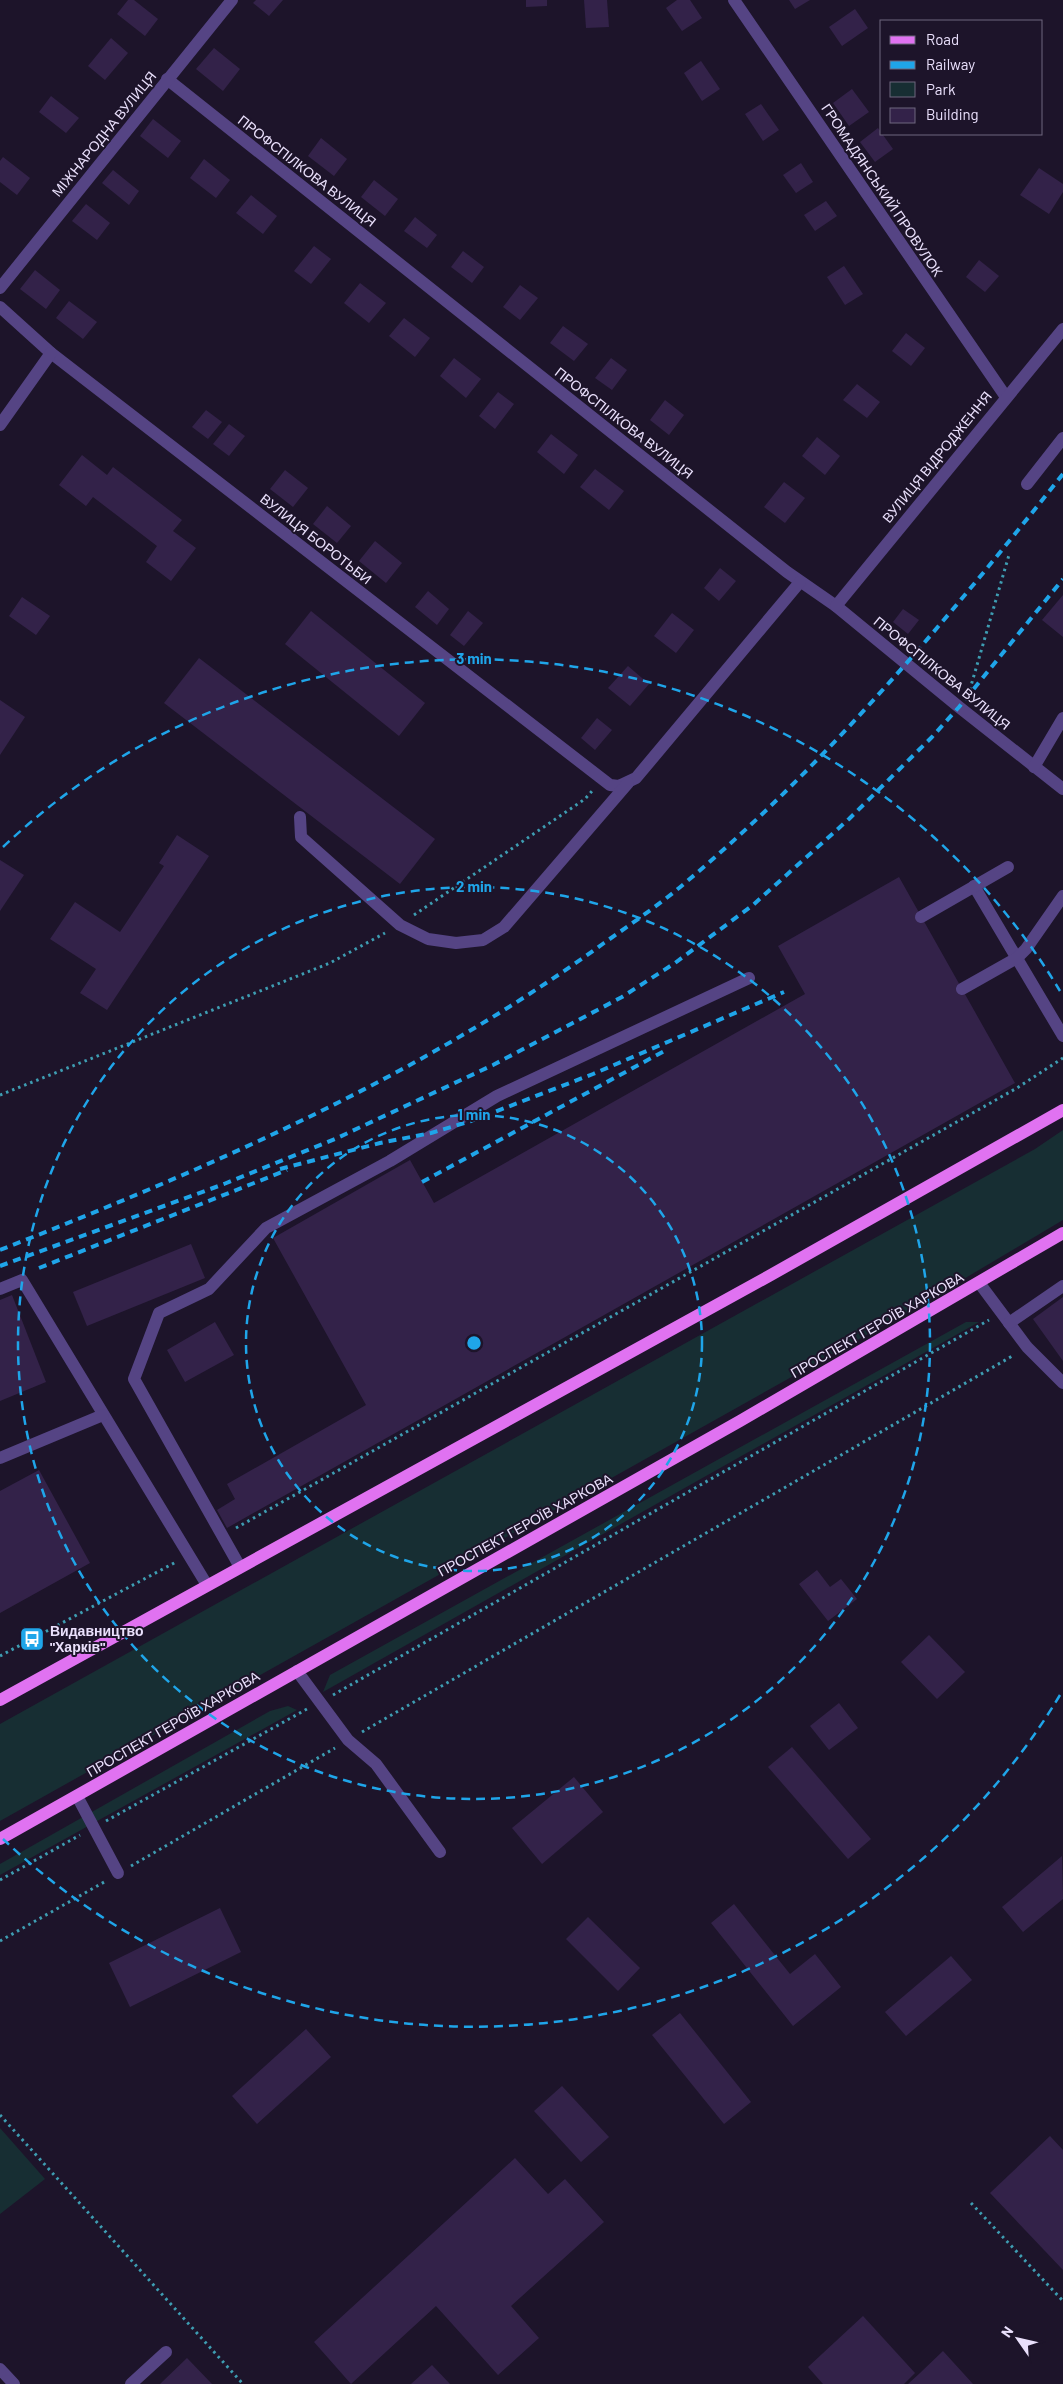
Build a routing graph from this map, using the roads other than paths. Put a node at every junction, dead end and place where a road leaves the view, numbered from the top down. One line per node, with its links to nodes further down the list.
1 (232, 0): 3 (street, МІЖНАРОДНА ВУЛИЦЯ)
2 (734, 0): 8 (street, ГРОМАДЯНСЬКИЙ ПРОВУЛОК)
3 (167, 79): 4 (street, МІЖНАРОДНА ВУЛИЦЯ); 12 (street, ПРОФСПІЛКОВА ВУЛИЦЯ)
4 (0, 288)
5 (0, 307): 7 (street, ВУЛИЦЯ БОРОТЬБИ)
6 (1063, 329): 8 (street, ВУЛИЦЯ ВІДРОДЖЕННЯ)
7 (51, 353): 9 (street); 16 (street, ВУЛИЦЯ БОРОТЬБИ)
8 (1006, 397): 13 (street, ВУЛИЦЯ ВІДРОДЖЕННЯ)
9 (0, 425)
10 (1063, 438): 11 (street)
11 (1027, 484)
12 (800, 582): 13 (street, ПРОФСПІЛКОВА ВУЛИЦЯ); 16 (street)
13 (836, 606): 15 (street, ПРОФСПІЛКОВА ВУЛИЦЯ)
14 (1063, 718): 15 (street)
15 (1034, 767): 17 (street, ПРОФСПІЛКОВА ВУЛИЦЯ)
16 (623, 785): 18 (street)
17 (1063, 789)
18 (300, 817)
19 (1008, 867): 20 (street)
20 (974, 886): 22 (street); 23 (street)
21 (1063, 896): 23 (street)
22 (921, 917)
23 (1017, 958): 25 (street); 26 (street)
24 (749, 978): 36 (street)
25 (962, 989)
26 (1063, 1036)
27 (1063, 1110): 36 (main road)
28 (1063, 1233): 29 (main road, ПРОСПЕКТ ГЕРОЇВ ХАРКОВА)
29 (980, 1284): 32 (street); 38 (main road, ПРОСПЕКТ ГЕРОЇВ ХАРКОВА)
30 (1063, 1286): 32 (street)
31 (0, 1289): 34 (street)
32 (1005, 1318): 33 (street)
33 (1063, 1383)
34 (103, 1415): 35 (street); 37 (street)
35 (0, 1458)
36 (240, 1567): 37 (main road)
37 (207, 1585): 39 (main road)
38 (297, 1671): 40 (main road, ПРОСПЕКТ ГЕРОЇВ ХАРКОВА); 42 (street)
39 (0, 1700)
40 (76, 1796): 41 (main road, ПРОСПЕКТ ГЕРОЇВ ХАРКОВА); 43 (street)
41 (0, 1839)
42 (440, 1852)
43 (118, 1874)
44 (166, 2352): 47 (street)
45 (0, 2369): 46 (street)
46 (14, 2384)
47 (131, 2384)

